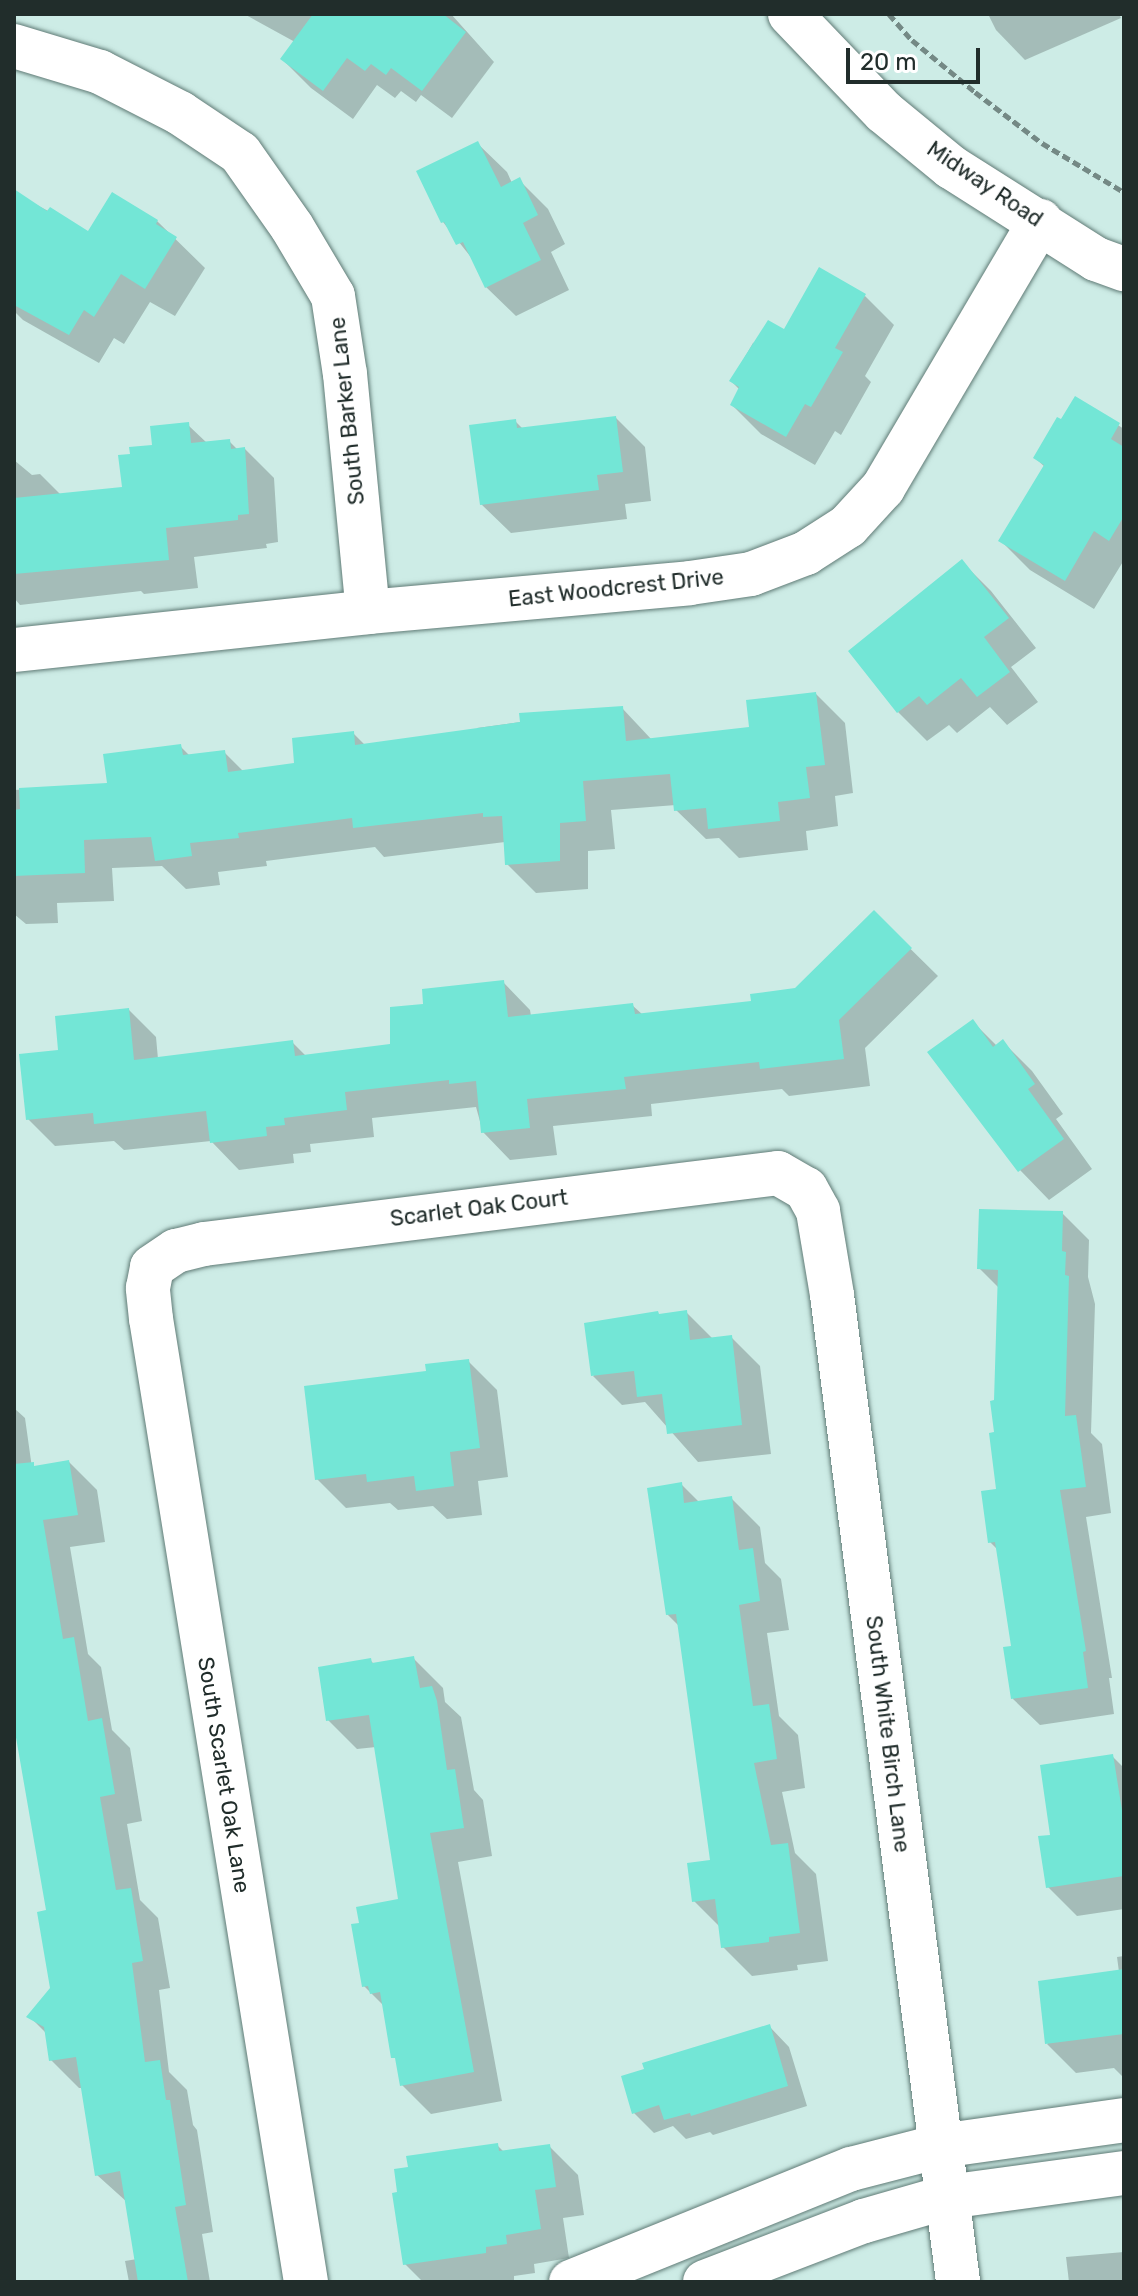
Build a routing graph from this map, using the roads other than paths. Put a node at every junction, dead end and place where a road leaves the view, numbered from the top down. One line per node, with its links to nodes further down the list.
1 (790, 14): 3 (street, Midway Road)
2 (14, 46): 5 (street, South Barker Lane)
3 (1040, 221): 4 (street, Midway Road); 5 (street, East Woodcrest Drive)
4 (1124, 269)
5 (368, 612): 6 (street, East Woodcrest Drive)
6 (14, 650)
7 (806, 1189): 8 (street, Scarlet Oak Court); 10 (street, South White Birch Lane)
8 (152, 1267): 13 (street, South Scarlet Oak Lane)
9 (1124, 2120): 10 (street)
10 (940, 2146): 12 (street, South White Birch Lane); 14 (street)
11 (1124, 2173): 12 (street)
12 (947, 2197): 15 (street); 16 (street, South White Birch Lane)
13 (306, 2282)
14 (571, 2282)
15 (705, 2282)
16 (958, 2282)

